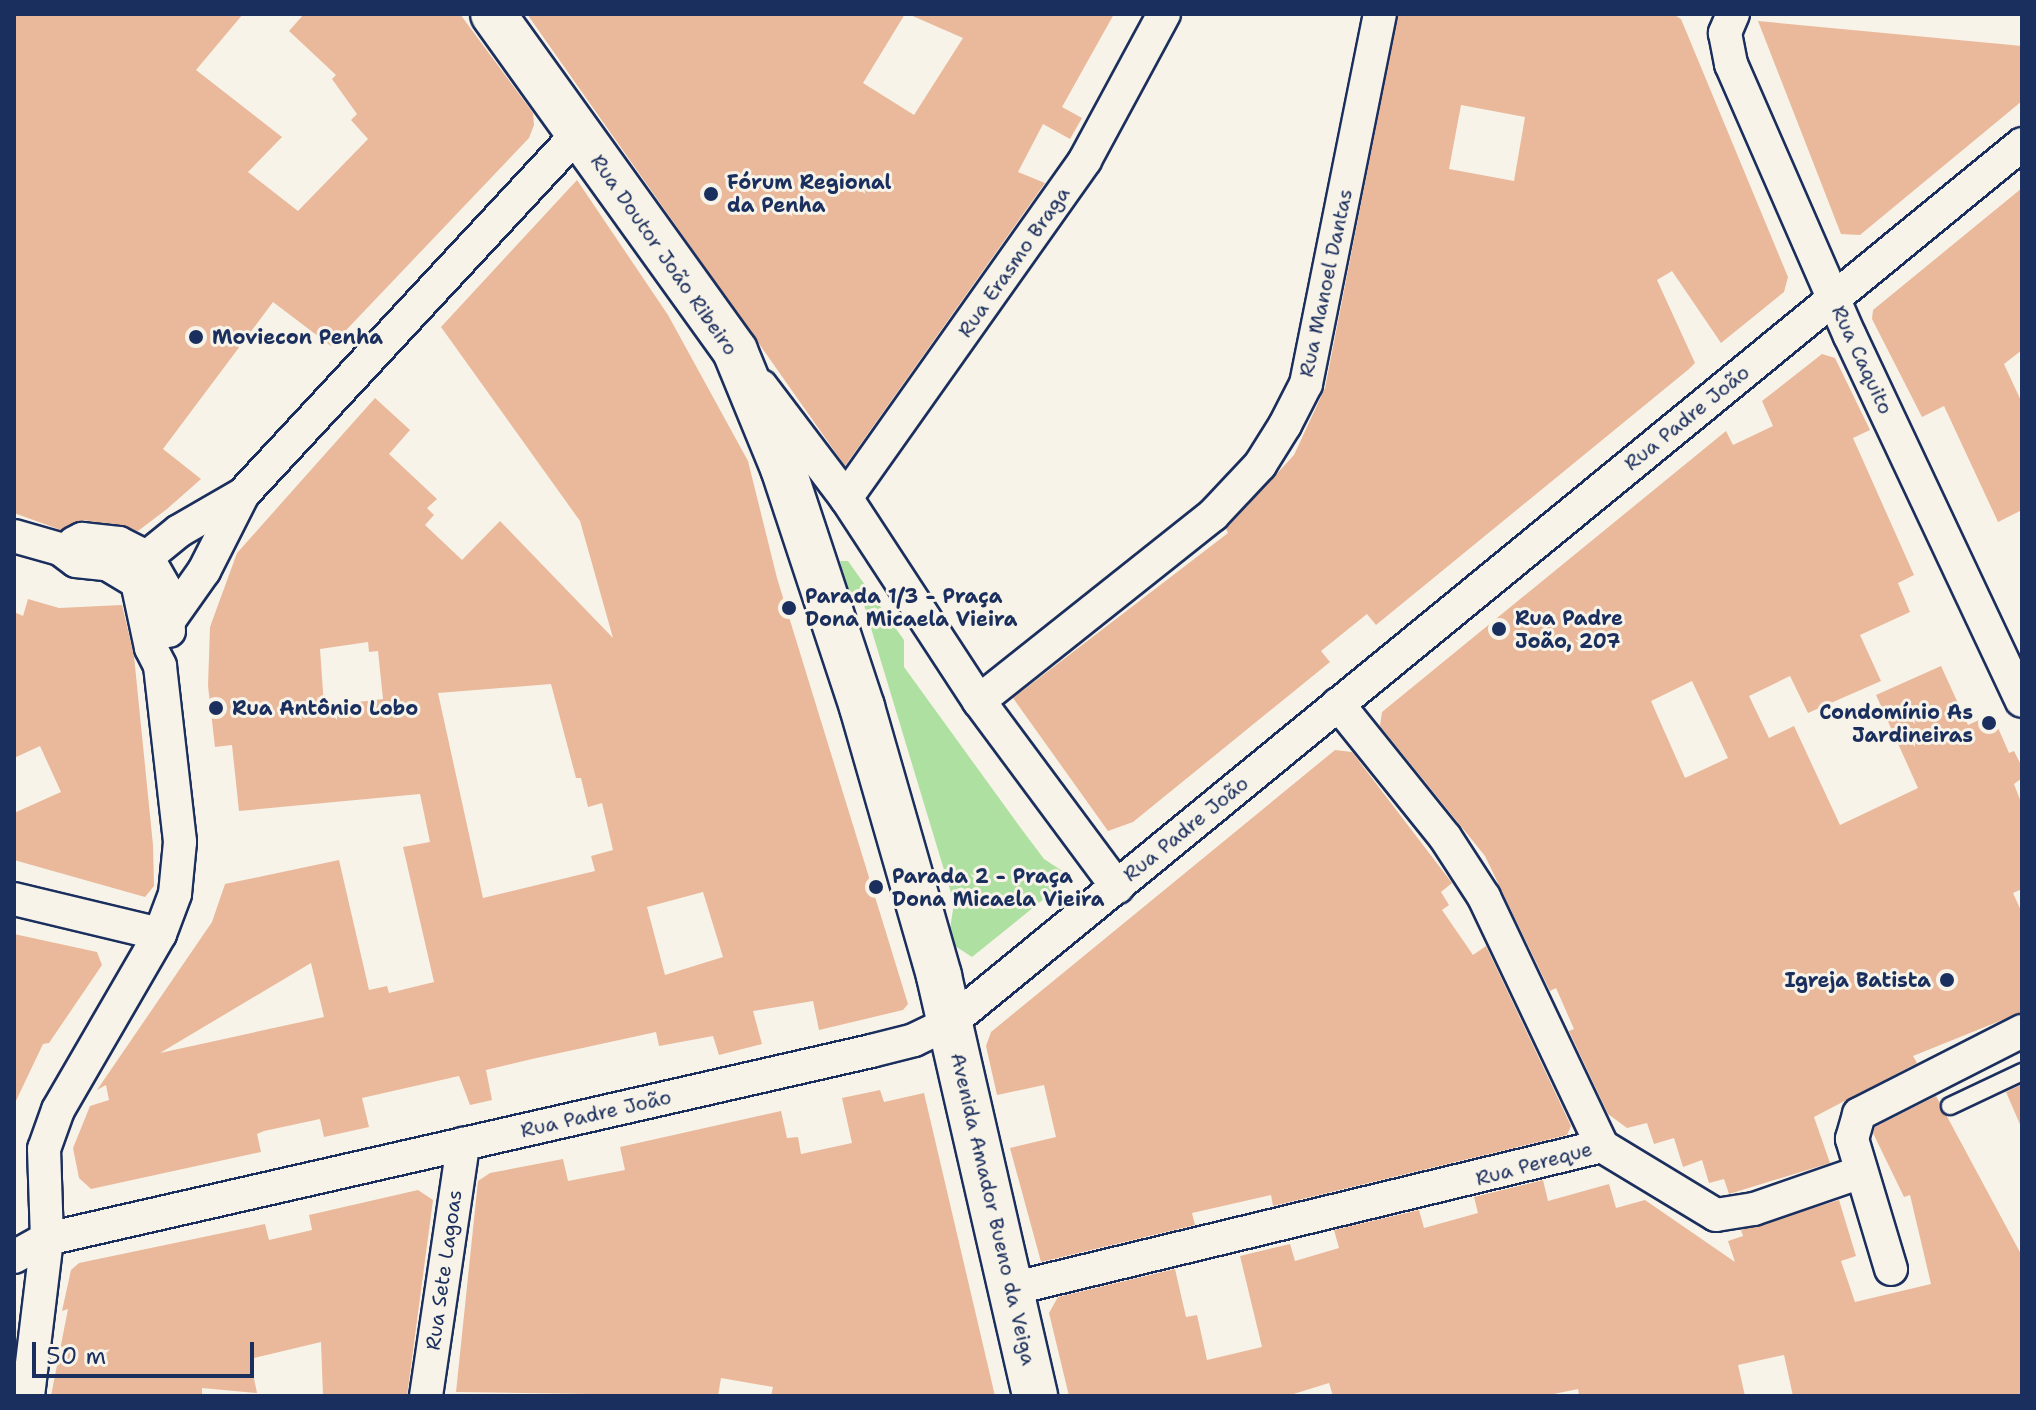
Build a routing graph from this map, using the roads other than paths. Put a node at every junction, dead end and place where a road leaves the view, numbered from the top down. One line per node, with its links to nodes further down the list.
1 (493, 14): 5 (main road, Rua Doutor João Ribeiro)
2 (1164, 14): 10 (street, Rua Erasmo Braga)
3 (1380, 14): 16 (street, Rua Manoel Dantas)
4 (1733, 14): 7 (street, Rua Caquito)
5 (578, 133): 8 (main road, Rua Doutor João Ribeiro); 9 (street)
6 (2022, 144): 7 (street, Rua Padre João)
7 (1833, 297): 17 (street, Rua Caquito); 18 (street, Rua Padre João)
8 (735, 351): 10 (street); 22 (main road, Rua Doutor João Ribeiro)
9 (243, 494): 13 (street); 14 (street)
10 (846, 498): 16 (street)
11 (14, 536): 12 (street)
12 (60, 549): 13 (street); 15 (street)
13 (147, 557): 14 (street)
14 (170, 619): 15 (street)
15 (160, 666): 21 (street)
16 (979, 701): 19 (street)
17 (2022, 701)
18 (1338, 704): 19 (street, Rua Padre João); 27 (street, Rua Pereque)
19 (1117, 887): 22 (street, Rua Padre João)
20 (14, 899): 21 (street)
21 (160, 934): 29 (street)
22 (951, 1022): 26 (street, Rua Padre João); 32 (main road, Avenida Amador Bueno da Veiga)
23 (2022, 1031): 28 (street)
24 (2022, 1072): 25 (lane)
25 (1950, 1106)
26 (463, 1144): 29 (street, Rua Padre João); 34 (street, Rua Sete Lagoas)
27 (1602, 1146): 28 (street); 32 (street, Rua Pereque)
28 (1861, 1172): 31 (street)
29 (47, 1239): 30 (street, Rua Padre João); 33 (street)
30 (14, 1257)
31 (1891, 1269)
32 (1011, 1289): 35 (main road, Avenida Amador Bueno da Veiga)
33 (28, 1396)
34 (426, 1396)
35 (1035, 1396)

